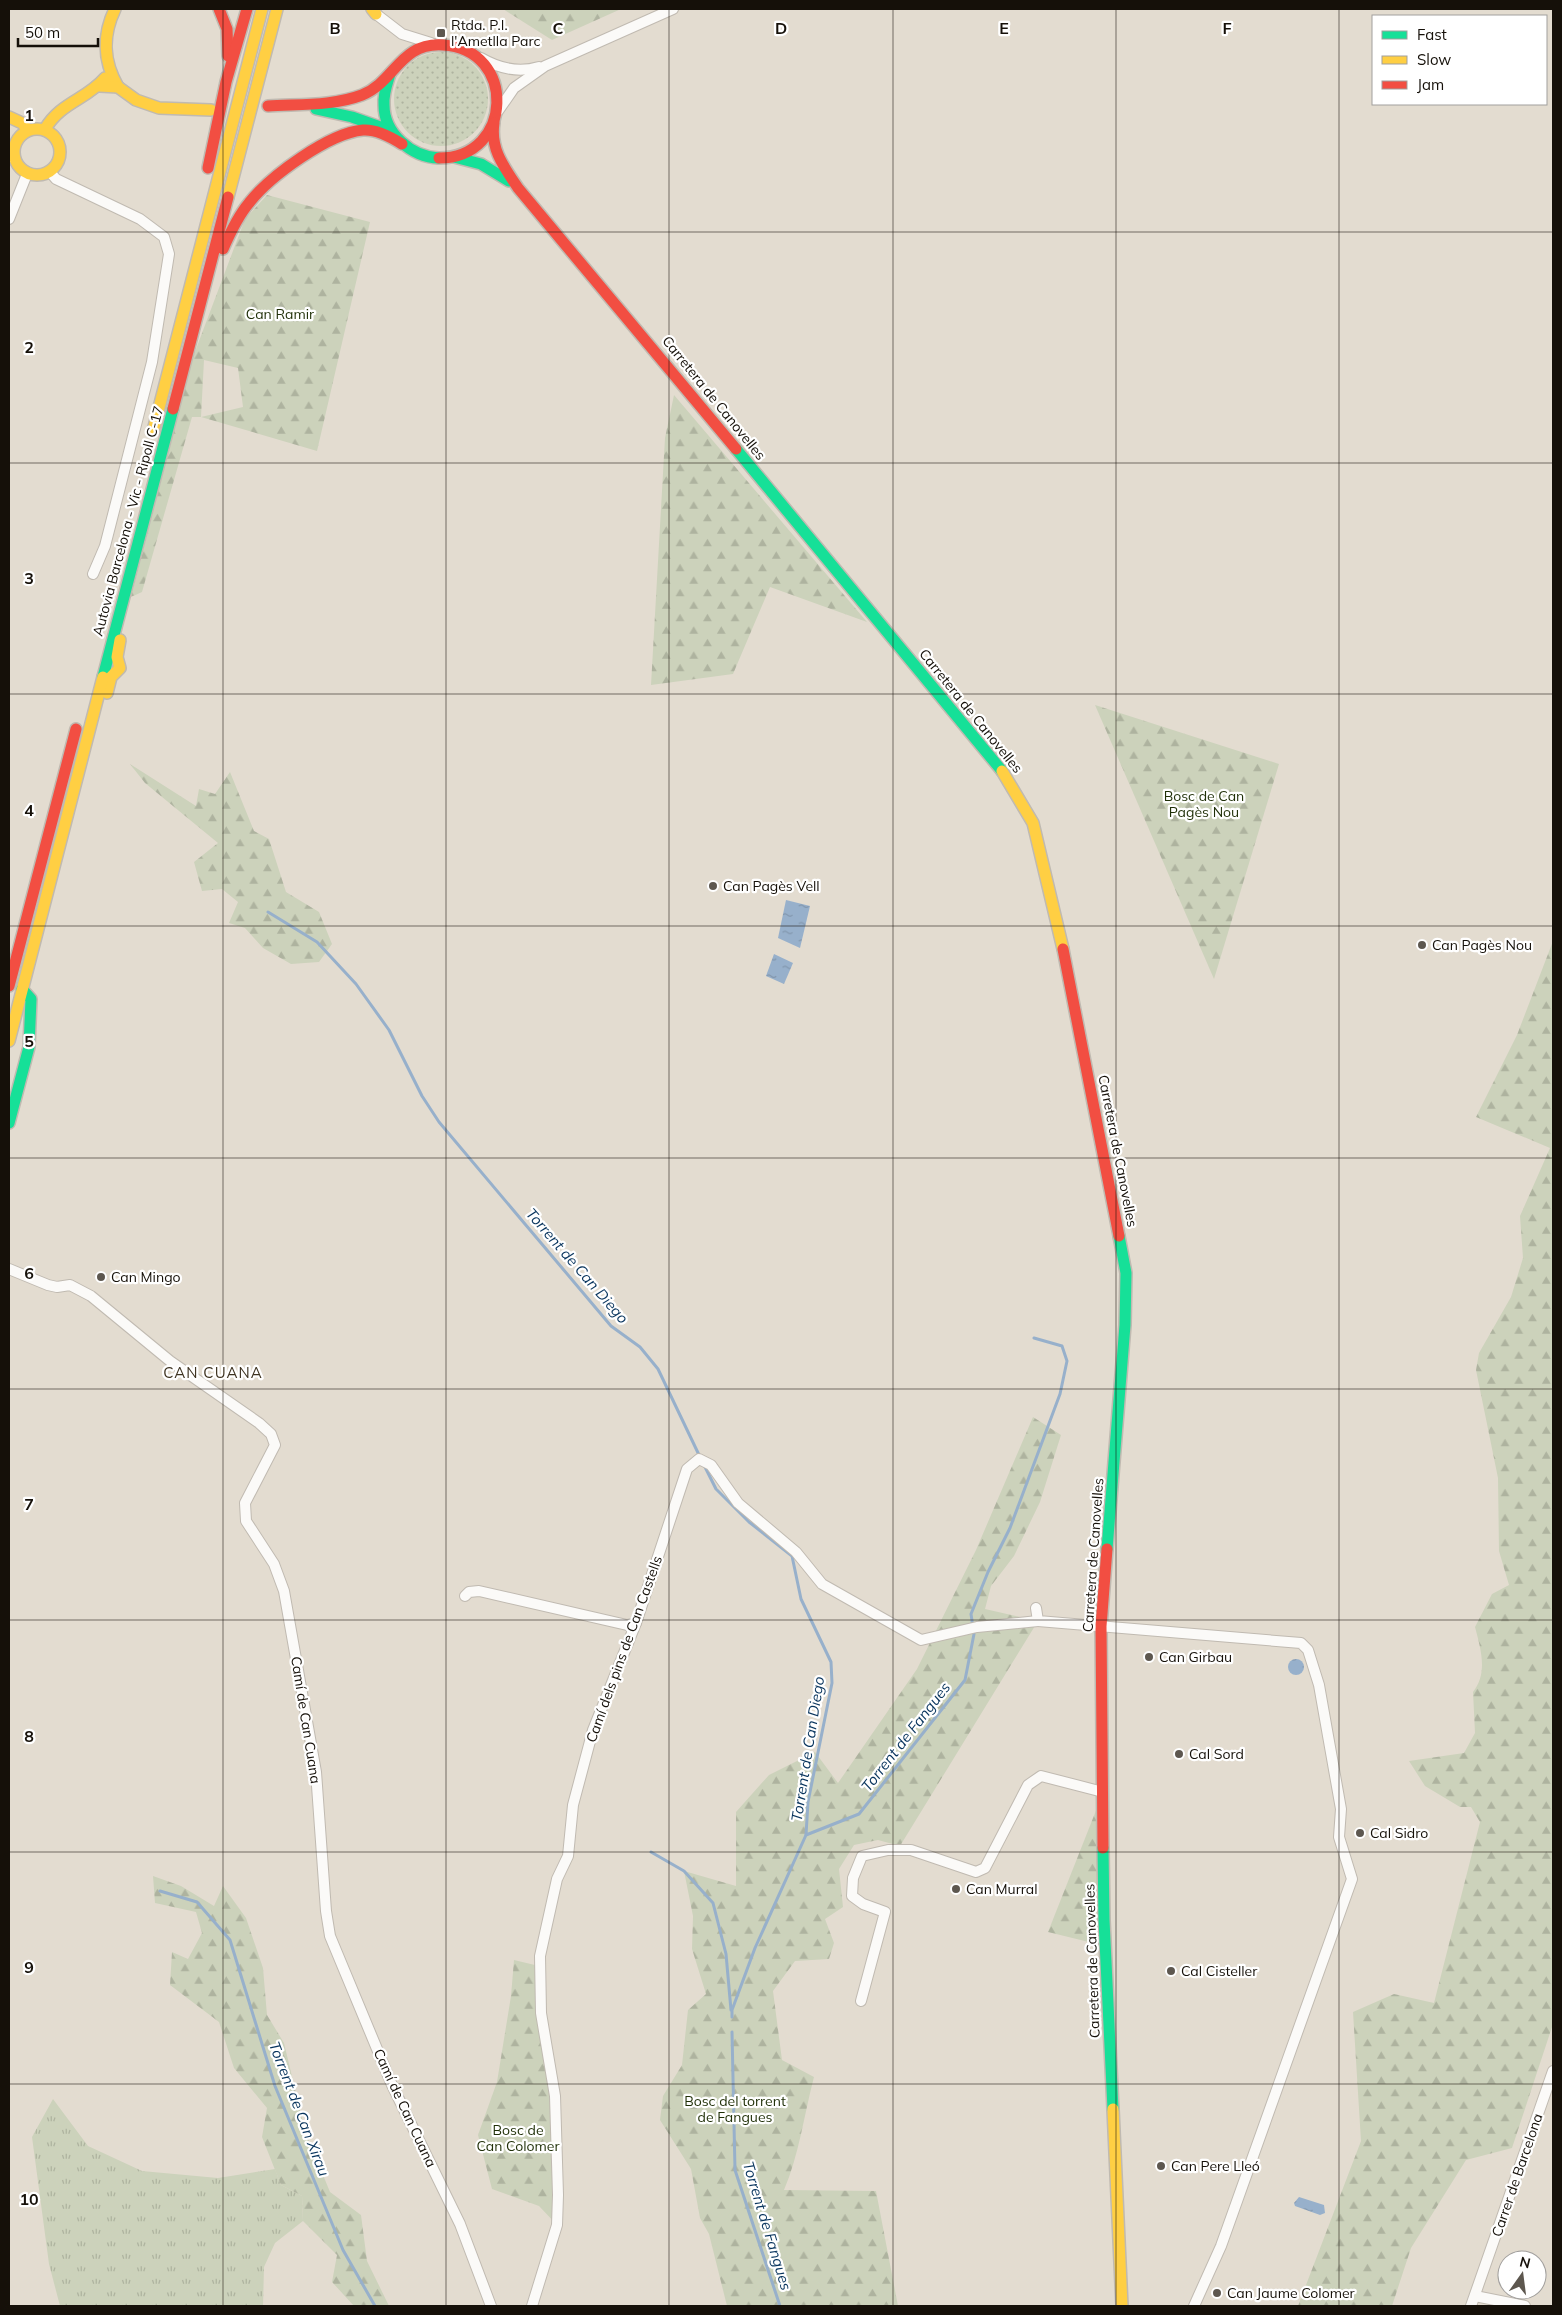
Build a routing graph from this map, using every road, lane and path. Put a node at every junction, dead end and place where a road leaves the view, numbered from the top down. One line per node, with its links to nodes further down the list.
1 (115, 9): 11 (main road)
2 (219, 9): 13 (main road)
3 (247, 9): 13 (main road)
4 (262, 9): 32 (main road, Autovia Barcelona - Vic - Ripoll C-17)
5 (277, 9): 31 (main road, Autovia Barcelona - Vic - Ripoll C-17)
6 (673, 9): 10 (street)
7 (374, 10): 8 (street)
8 (438, 44): 9 (main road); 12 (main road)
9 (475, 55): 10 (street); 20 (main road)
10 (545, 66): 20 (street)
11 (109, 72): 14 (main road); 15 (main road)
12 (390, 74): 16 (main road); 23 (main road)
13 (226, 82): 32 (main road)
14 (100, 86): 15 (main road); 21 (main road)
15 (118, 86): 18 (main road)
16 (280, 105): 17 (main road); 23 (main road)
17 (268, 106)
18 (211, 110)
19 (9, 117): 22 (main road)
20 (495, 119): 26 (main road); 29 (main road, Carretera de Canovelles)
21 (45, 129): 22 (main road); 27 (main road)
22 (28, 130): 25 (main road)
23 (394, 134): 24 (main road)
24 (402, 144): 26 (main road); 31 (main road)
25 (11, 157): 28 (main road)
26 (454, 157): 29 (main road, Carretera de Canovelles)
27 (50, 172): 28 (main road); 34 (street)
28 (27, 174): 30 (street)
29 (518, 188): 45 (main road, Carretera de Canovelles)
30 (9, 219)
31 (201, 303): 37 (main road, Autovia Barcelona - Vic - Ripoll C-17)
32 (177, 337): 33 (main road, Autovia Barcelona - Vic - Ripoll C-17)
33 (150, 446)
34 (93, 574)
35 (79, 715): 36 (main road)
36 (9, 986)
37 (22, 989): 38 (main road); 39 (main road)
38 (9, 1042)
39 (9, 1123)
40 (9, 1269): 50 (street, Camí de Can Cuana)
41 (465, 1596): 44 (street)
42 (1036, 1608): 43 (street)
43 (1038, 1621): 44 (street, Camí dels pins de Can Castells); 45 (street, Camí dels pins de Can Castells)
44 (636, 1623): 51 (street, Camí dels pins de Can Castells)
45 (1102, 1626): 46 (main road, Carretera de Canovelles); 53 (street, Camí dels pins de Can Castells)
46 (1103, 1792): 47 (street); 52 (main road, Carretera de Canovelles)
47 (861, 2001)
48 (1553, 2071): 49 (street, Carrer de Barcelona)
49 (1475, 2296): 54 (street, Carrer de Barcelona); 55 (street)
50 (491, 2306)
51 (532, 2306)
52 (1122, 2306)
53 (1194, 2306)
54 (1471, 2306)
55 (1525, 2306)

